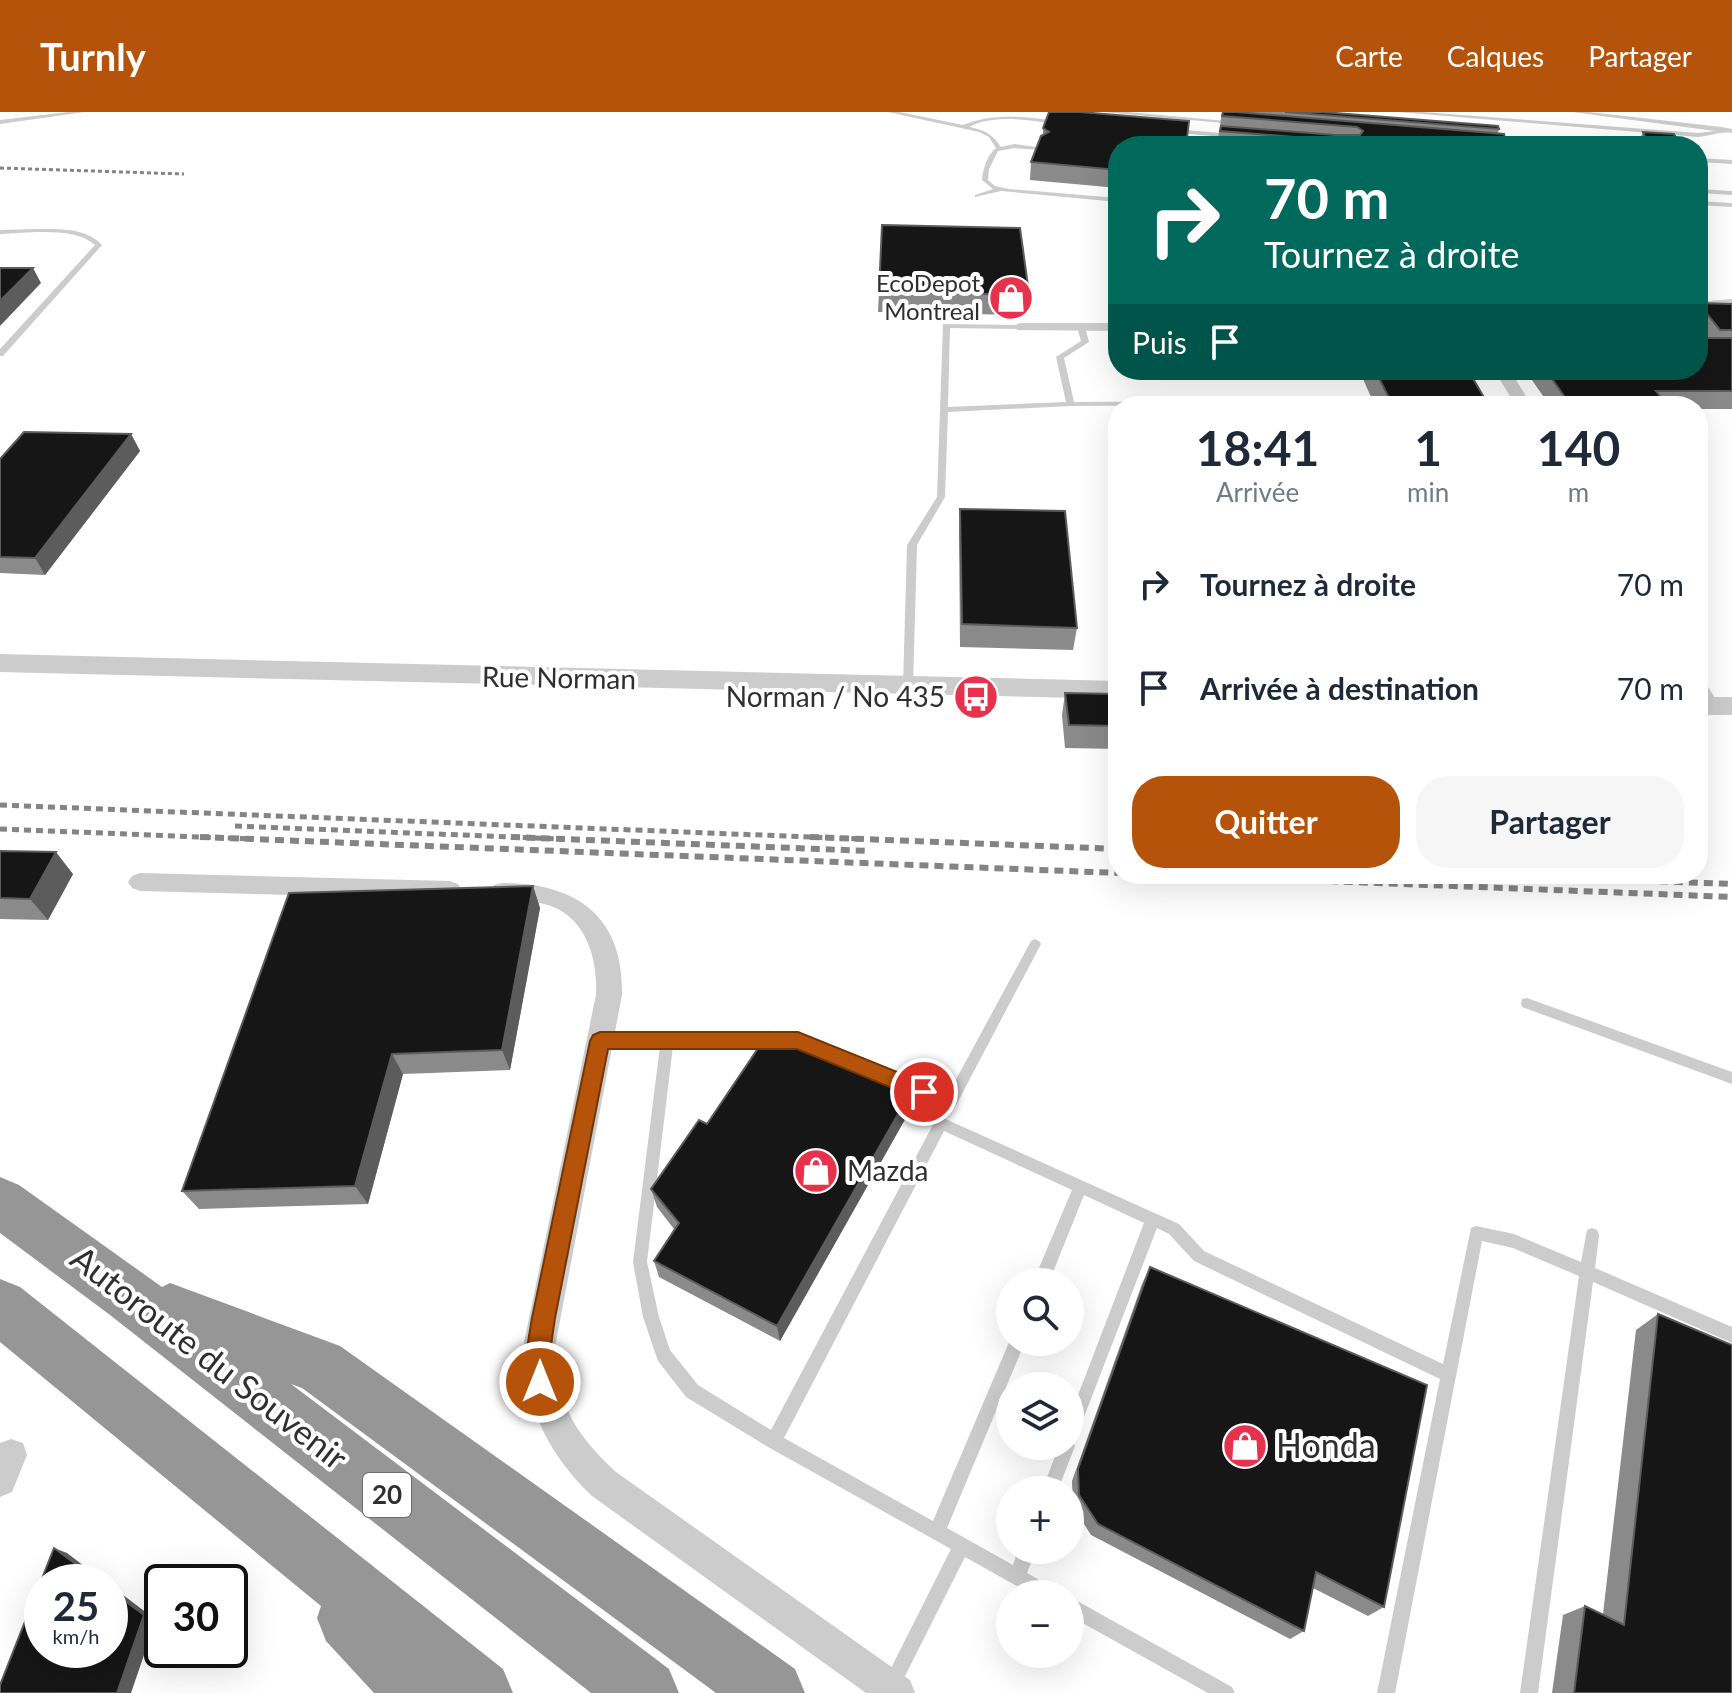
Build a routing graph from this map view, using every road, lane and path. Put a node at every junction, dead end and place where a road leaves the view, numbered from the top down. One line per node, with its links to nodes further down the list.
1 (82, 112): 8 (lane)
2 (891, 112): 12 (lane)
3 (1106, 112): 10 (lane)
4 (1401, 112): 14 (lane)
5 (1470, 112): 14 (lane)
6 (1575, 112): 13 (lane)
7 (1645, 112): 11 (lane)
8 (0, 122)
9 (1069, 123): 12 (lane)
10 (1247, 123)
11 (1732, 124)
12 (964, 127): 18 (lane)
13 (1722, 129): 14 (lane); 16 (lane)
14 (1636, 130)
15 (1164, 131): 17 (lane)
16 (1732, 131)
17 (1229, 136)
18 (999, 148): 19 (lane); 22 (lane)
19 (1041, 148)
20 (1708, 161): 21 (lane)
21 (1732, 162)
22 (1000, 189): 25 (lane); 26 (lane)
23 (1708, 192): 24 (lane)
24 (1732, 193)
25 (977, 196)
26 (1108, 199)
27 (1708, 204): 28 (lane)
28 (1732, 205)
29 (0, 232): 35 (lane)
30 (1732, 301): 31 (lane)
31 (1708, 303)
32 (1022, 327): 34 (street); 38 (lane)
33 (1108, 329): 34 (street)
34 (1083, 334): 36 (lane)
35 (0, 354)
36 (1071, 404): 37 (lane); 38 (lane)
37 (1108, 404)
38 (944, 410): 40 (lane)
39 (0, 663): 40 (street, Rue Norman)
40 (908, 686): 41 (street, Rue Norman)
41 (1108, 690)
42 (140, 882): 46 (street)
43 (1035, 944): 48 (lane)
44 (1527, 1003): 47 (lane)
45 (667, 1040): 46 (lane); 48 (lane); 62 (lane)
46 (600, 1041): 70 (street)
47 (1732, 1078)
48 (950, 1103): 49 (lane)
49 (941, 1123): 50 (lane); 62 (lane)
50 (1081, 1186): 52 (lane); 54 (lane)
51 (0, 1202): 56 (highway, Autoroute du Souvenir / 20)
52 (1153, 1219): 60 (lane); 61 (lane)
53 (1592, 1235): 55 (lane)
54 (1047, 1268)
55 (1587, 1274): 58 (lane); 60 (lane); 77 (lane)
56 (130, 1296): 73 (highway, Autoroute du Souvenir / 20); 74 (highway)
57 (0, 1306): 63 (highway)
58 (1732, 1335)
59 (1011, 1356): 64 (lane)
60 (1448, 1375): 76 (lane)
61 (1084, 1400)
62 (774, 1441): 64 (lane)
63 (235, 1496): 71 (highway); 72 (highway)
64 (937, 1532): 65 (lane)
65 (962, 1546): 67 (lane); 70 (lane)
66 (1022, 1564): 67 (lane)
67 (1017, 1577): 68 (lane)
68 (1022, 1580)
69 (1084, 1614): 75 (lane)
70 (893, 1690)
71 (420, 1693)
72 (479, 1693)
73 (645, 1693)
74 (771, 1693)
75 (1226, 1693)
76 (1386, 1693)
77 (1529, 1693)

